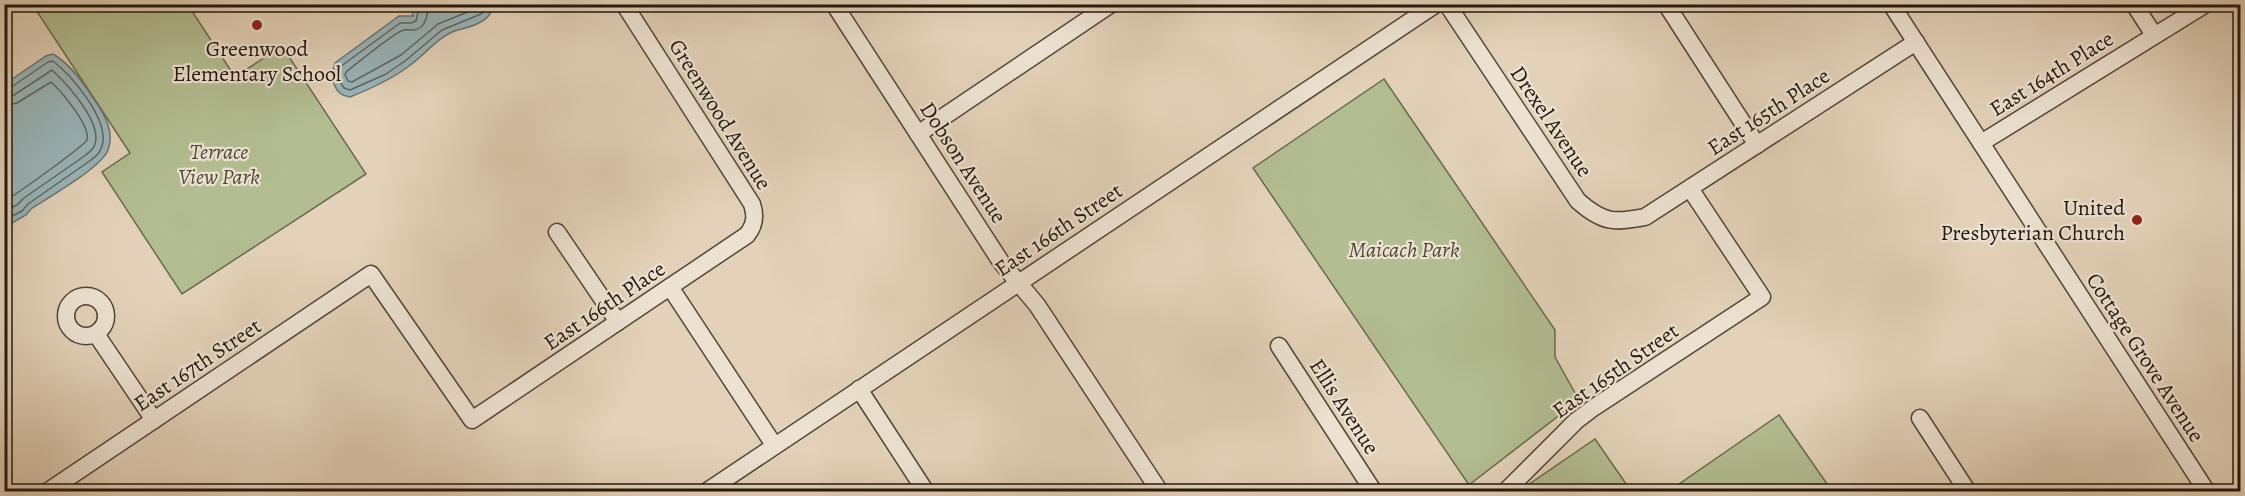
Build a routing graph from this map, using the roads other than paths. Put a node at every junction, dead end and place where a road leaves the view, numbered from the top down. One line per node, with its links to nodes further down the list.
1 (624, 4): 17 (street, Greenwood Avenue)
2 (834, 4): 12 (street, Dobson Avenue)
3 (1111, 4): 12 (street)
4 (1436, 4): 19 (street, East 166th Street)
5 (1447, 4): 16 (street, Drexel Avenue)
6 (1666, 4): 14 (street)
7 (1891, 4): 11 (street, Cottage Grove Avenue)
8 (2134, 4): 10 (street)
9 (2206, 4): 10 (street, East 164th Place)
10 (2154, 35): 13 (street, East 164th Place)
11 (1916, 42): 13 (street, Cottage Grove Avenue); 14 (street, East 165th Place)
12 (918, 134): 19 (street, Dobson Avenue)
13 (1981, 143): 36 (street, Cottage Grove Avenue)
14 (1757, 145): 15 (street, East 165th Place)
15 (1690, 190): 16 (street, East 165th Place); 34 (street, East 165th Street)
16 (1645, 217)
17 (754, 220): 20 (street, East 166th Place)
18 (557, 232): 21 (street)
19 (1018, 282): 24 (street, East 166th Street); 32 (street, Dobson Avenue)
20 (670, 287): 21 (street, East 166th Place); 28 (street)
21 (618, 322): 27 (street, East 166th Place)
22 (96, 334): 26 (street)
23 (1279, 346): 33 (street, Ellis Avenue)
24 (859, 389): 28 (street, East 166th Street); 31 (street)
25 (1920, 418): 35 (street)
26 (154, 420): 27 (street, East 167th Street); 29 (street, East 167th Street)
27 (472, 420)
28 (774, 445): 30 (street, East 166th Street)
29 (47, 492)
30 (706, 492)
31 (926, 492)
32 (1160, 492)
33 (1374, 492)
34 (1504, 492)
35 (1968, 492)
36 (2207, 492)

